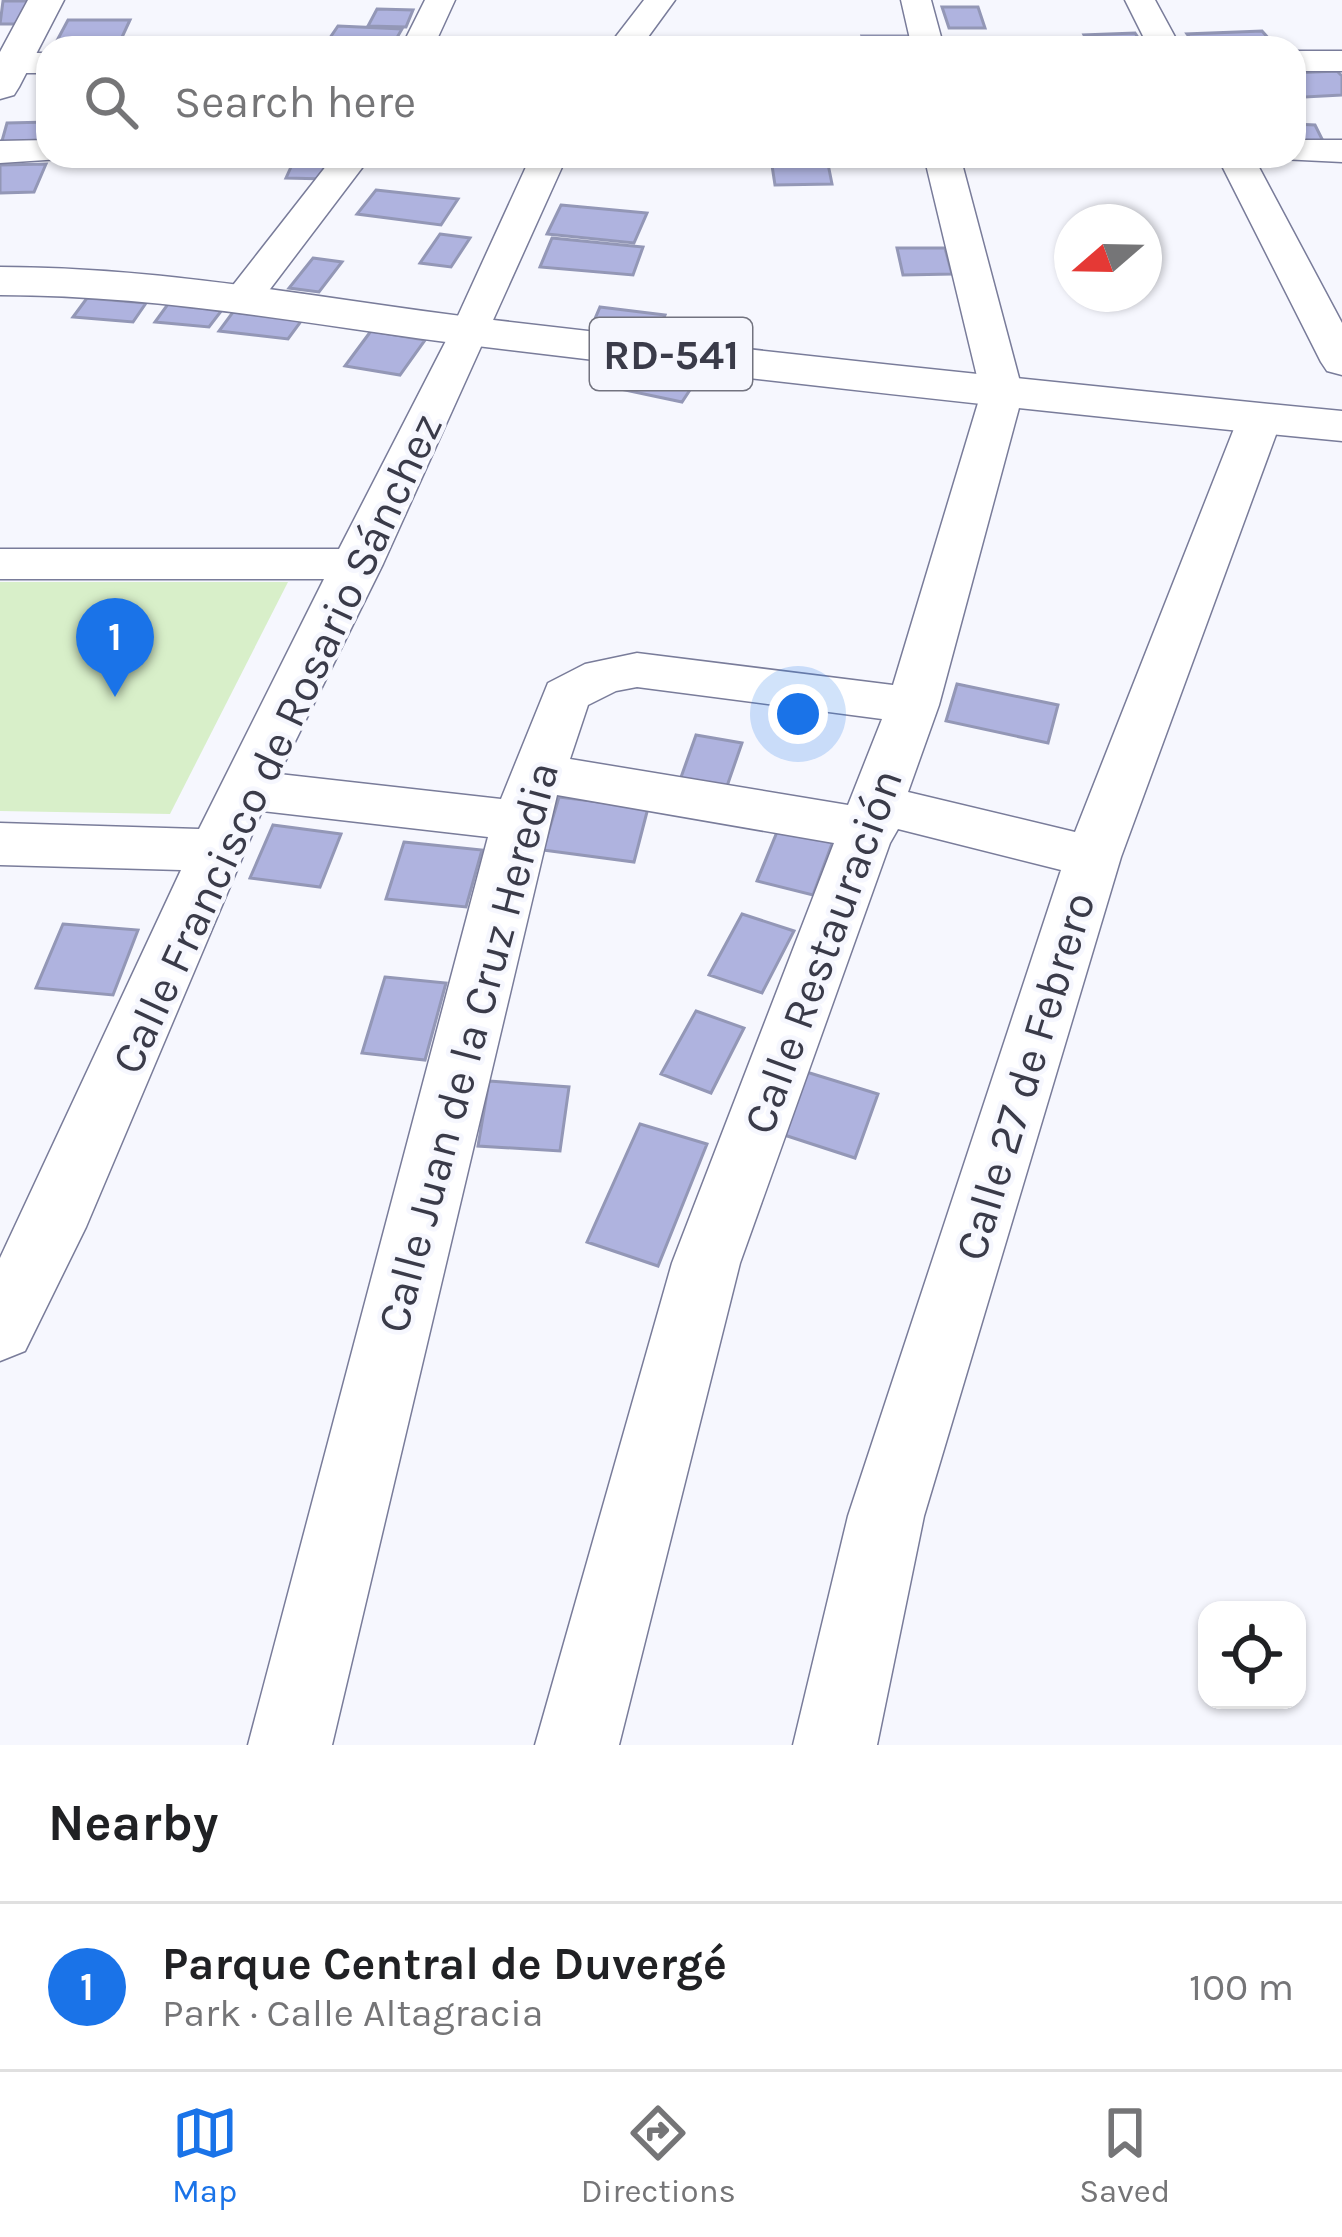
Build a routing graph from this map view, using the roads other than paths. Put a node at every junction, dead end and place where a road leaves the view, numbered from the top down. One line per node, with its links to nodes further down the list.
1 (46, 0): 12 (main road)
2 (440, 0): 6 (street)
3 (660, 0): 7 (street)
4 (916, 0): 8 (street)
5 (1140, 0): 9 (street)
6 (423, 36)
7 (632, 36)
8 (925, 36)
9 (1159, 36)
10 (1306, 61): 11 (street)
11 (1342, 61)
12 (15, 69)
13 (1306, 151): 14 (street)
14 (1342, 151)
15 (0, 152): 16 (street)
16 (36, 152)
17 (344, 168): 22 (street)
18 (544, 168): 23 (street, Calle Francisco de Rosario Sánchez)
19 (945, 168): 25 (street)
20 (1241, 168): 24 (street)
21 (0, 281): 22 (main road, RD-541)
22 (244, 297): 23 (main road, RD-541)
23 (471, 331): 25 (main road, RD-541); 29 (street, Calle Francisco de Rosario Sánchez)
24 (1342, 362)
25 (1002, 393): 26 (main road, RD-541); 30 (street, Calle Restauración)
26 (1259, 421): 27 (main road, RD-541); 36 (street, Calle 27 de Febrero)
27 (1342, 426)
28 (0, 564): 29 (street)
29 (358, 564): 31 (street, Calle Francisco de Rosario Sánchez)
30 (913, 704): 32 (street, Calle Juan de la Cruz Heredia); 33 (street, Calle Restauración)
31 (244, 790): 32 (street); 35 (street, Calle Francisco de Rosario Sánchez)
32 (527, 796): 33 (street); 39 (street, Calle Juan de la Cruz Heredia)
33 (874, 817): 36 (street); 40 (street, Calle Restauración)
34 (0, 844): 35 (street)
35 (218, 850): 37 (street, Calle Francisco de Rosario Sánchez)
36 (1093, 857): 41 (street, Calle 27 de Febrero)
37 (26, 1227): 38 (street, Calle Francisco de Rosario Sánchez)
38 (0, 1328)
39 (290, 1745)
40 (577, 1745)
41 (835, 1745)

